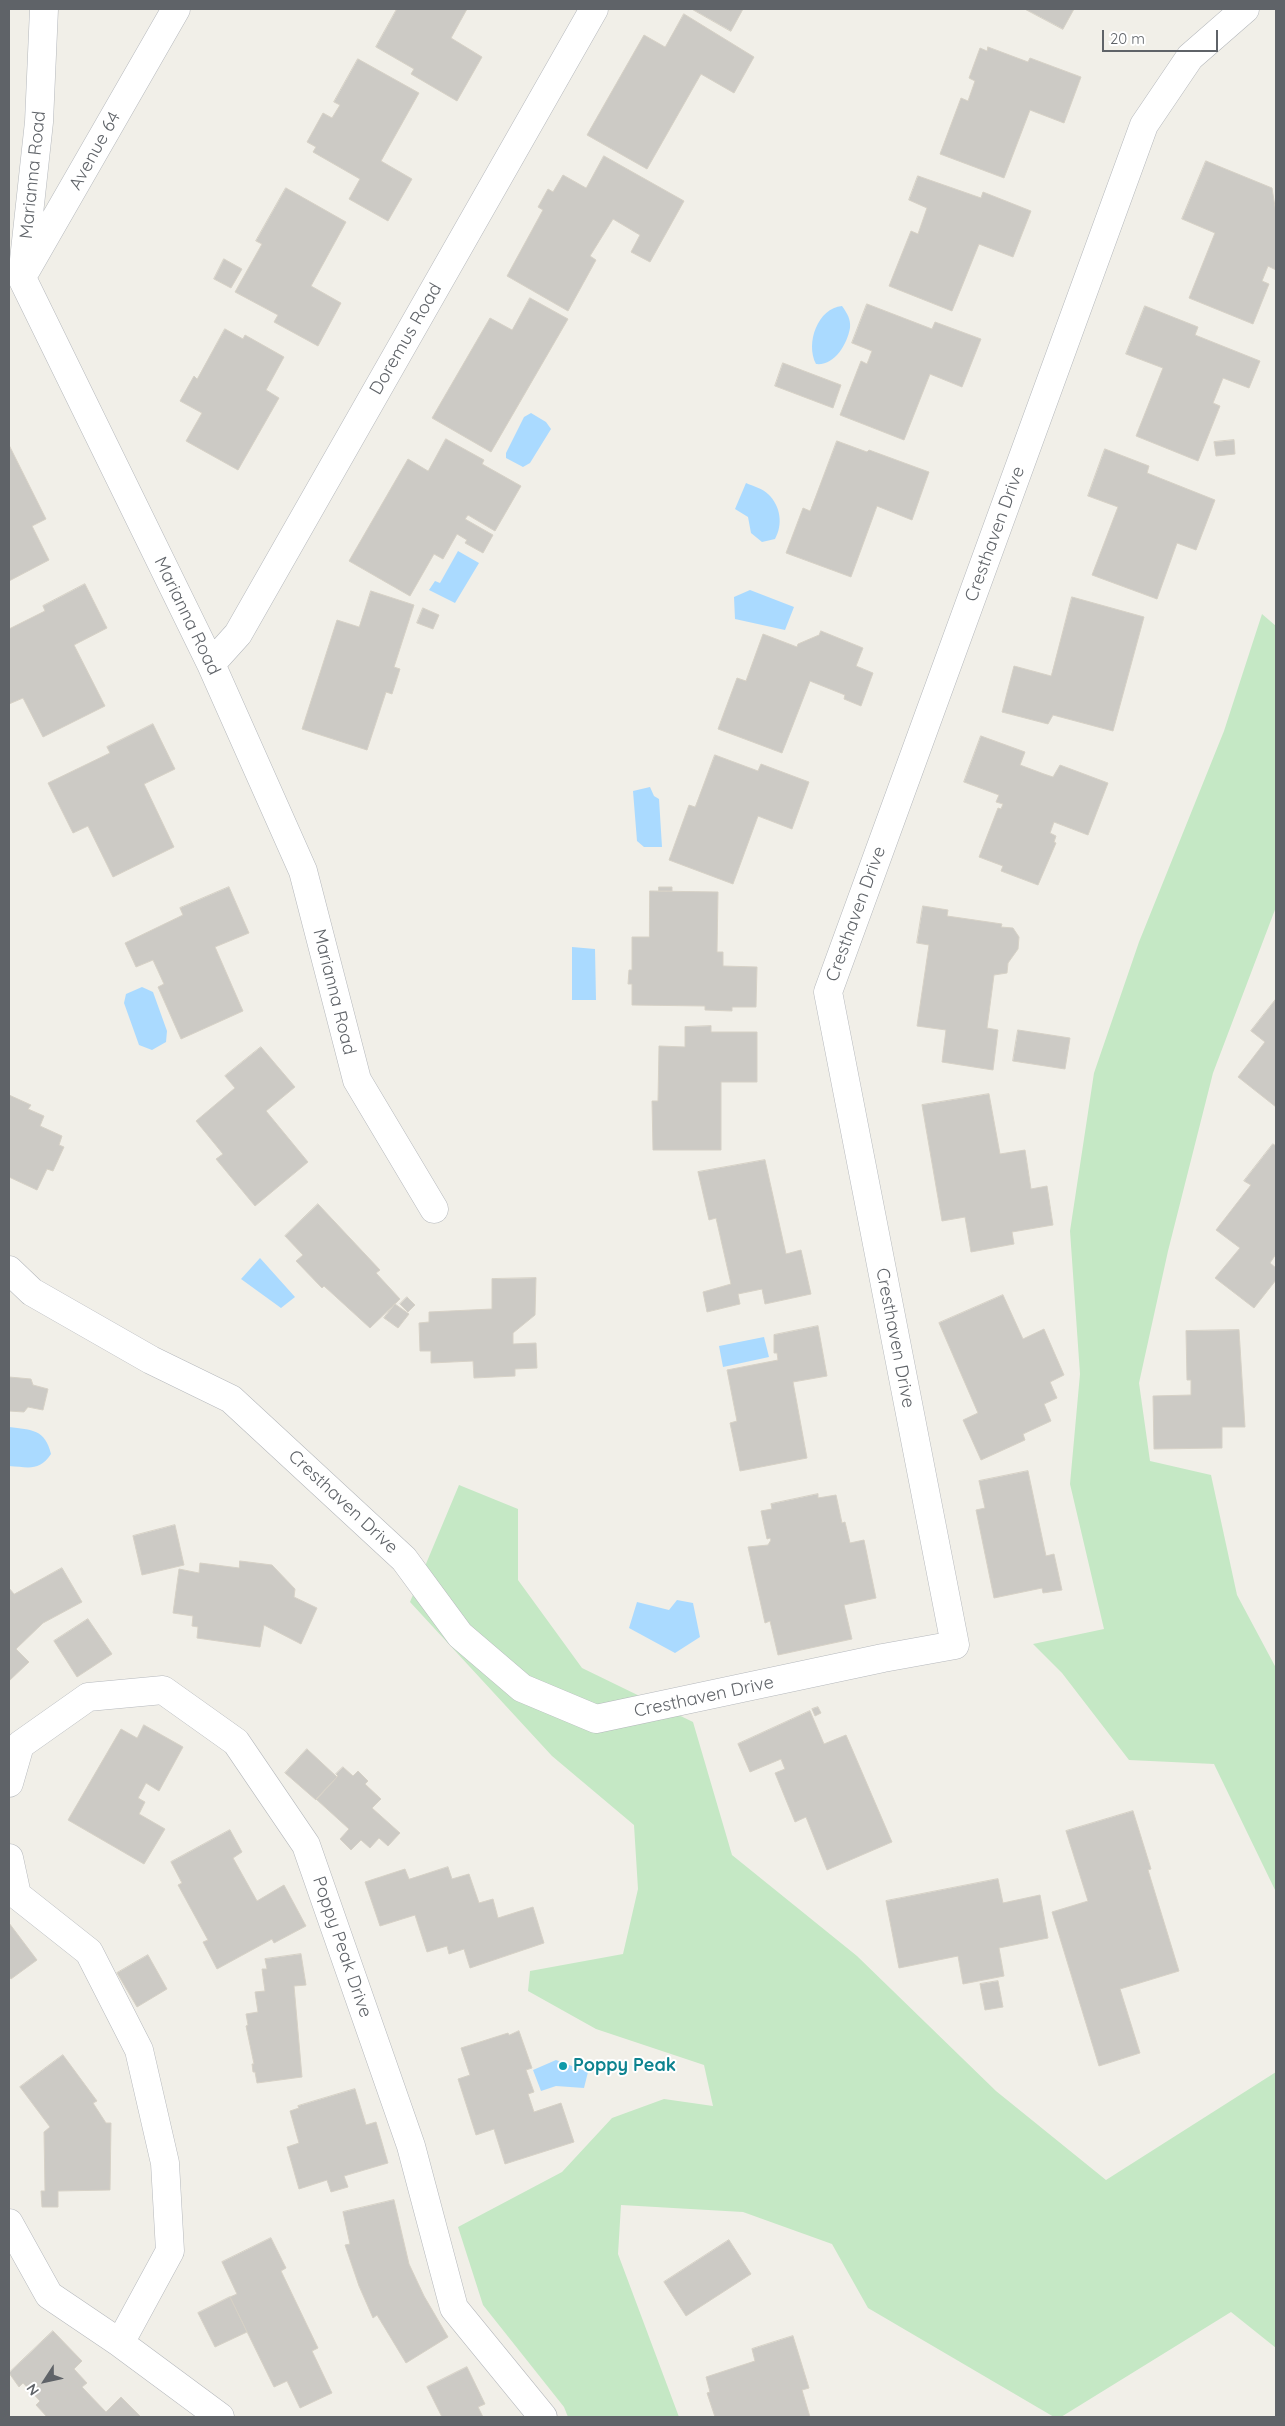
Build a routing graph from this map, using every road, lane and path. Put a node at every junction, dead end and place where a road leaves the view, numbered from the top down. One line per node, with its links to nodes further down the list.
1 (44, 9): 5 (street, Marianna Road)
2 (176, 9): 5 (street, Avenue 64)
3 (594, 9): 6 (street, Doremus Road)
4 (1245, 9): 8 (street, Cresthaven Drive)
5 (15, 284): 6 (street, Marianna Road)
6 (211, 664): 7 (street, Marianna Road)
7 (434, 1209)
8 (9, 1270)
9 (9, 1783): 14 (street, Poppy Peak Drive)
10 (9, 1858): 12 (street)
11 (9, 2223): 12 (street)
12 (120, 2343): 13 (street)
13 (220, 2417)
14 (543, 2417)

